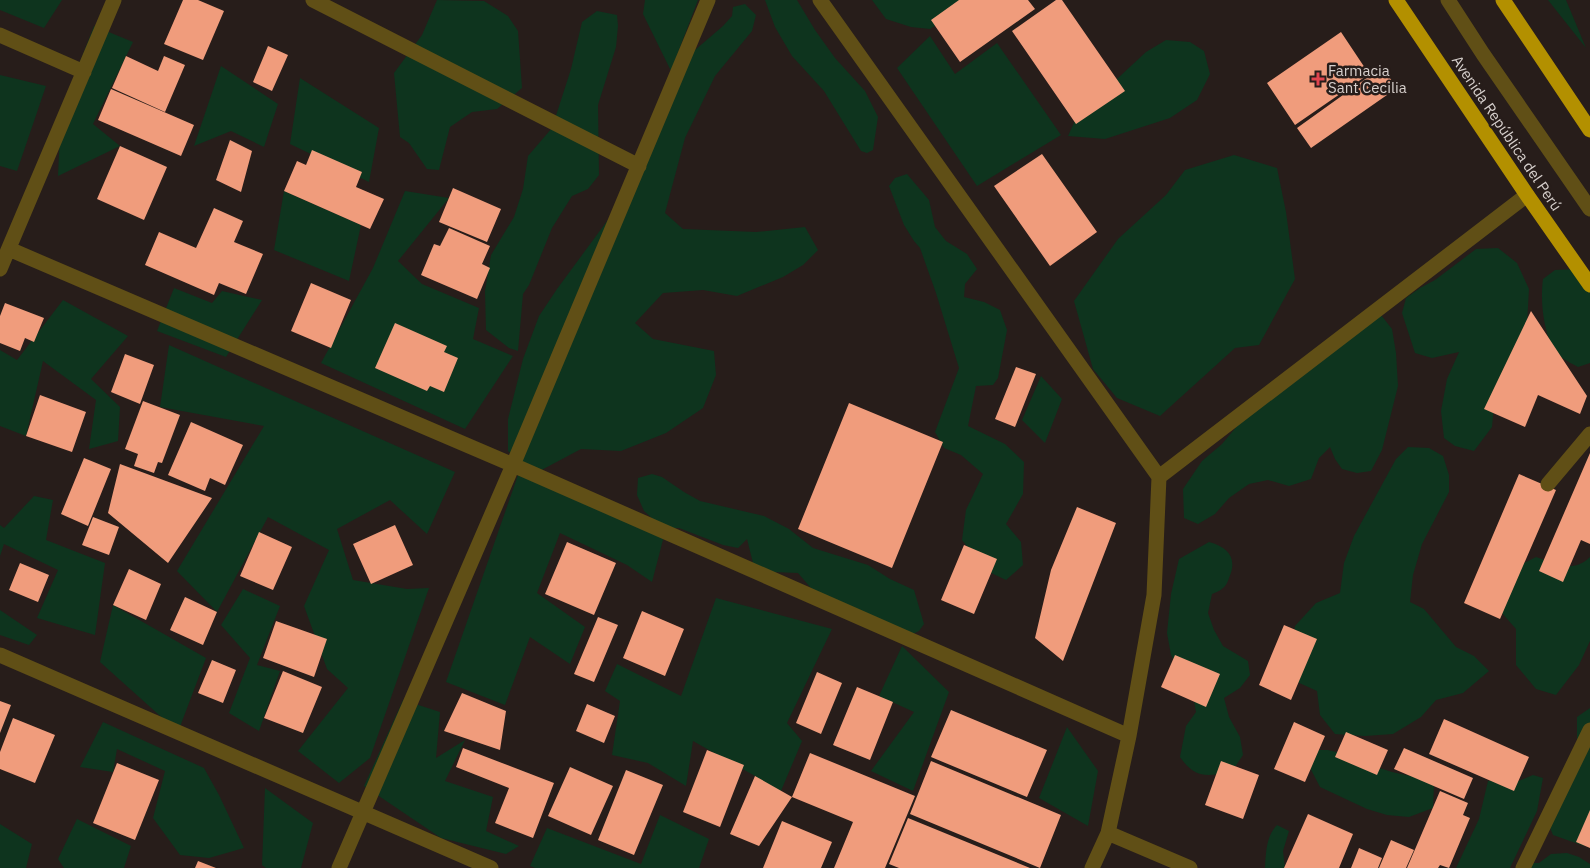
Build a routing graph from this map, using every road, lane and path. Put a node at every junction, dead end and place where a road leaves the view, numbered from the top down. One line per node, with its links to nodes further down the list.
1 (114, 0): 9 (street)
2 (312, 0): 11 (street)
3 (708, 0): 11 (street)
4 (820, 0): 19 (street)
5 (1396, 0): 12 (highway, Avenida República del Perú)
6 (1448, 0): 13 (street)
7 (1503, 0): 10 (highway)
8 (0, 35): 9 (street)
9 (84, 72): 14 (street)
10 (1590, 130)
11 (639, 166): 18 (street)
12 (1526, 195): 16 (highway, Avenida República del Perú); 19 (street)
13 (1590, 209)
14 (8, 249): 15 (street); 18 (street)
15 (0, 270)
16 (1590, 285)
17 (1590, 434): 20 (street)
18 (513, 465): 23 (street); 24 (street)
19 (1160, 477): 23 (street)
20 (1548, 484)
21 (0, 655): 24 (street)
22 (1590, 730): 30 (street)
23 (1129, 736): 25 (street)
24 (363, 813): 26 (street); 27 (street)
25 (1108, 833): 28 (street); 29 (street)
26 (339, 868)
27 (492, 868)
28 (1092, 868)
29 (1190, 868)
30 (1523, 868)

